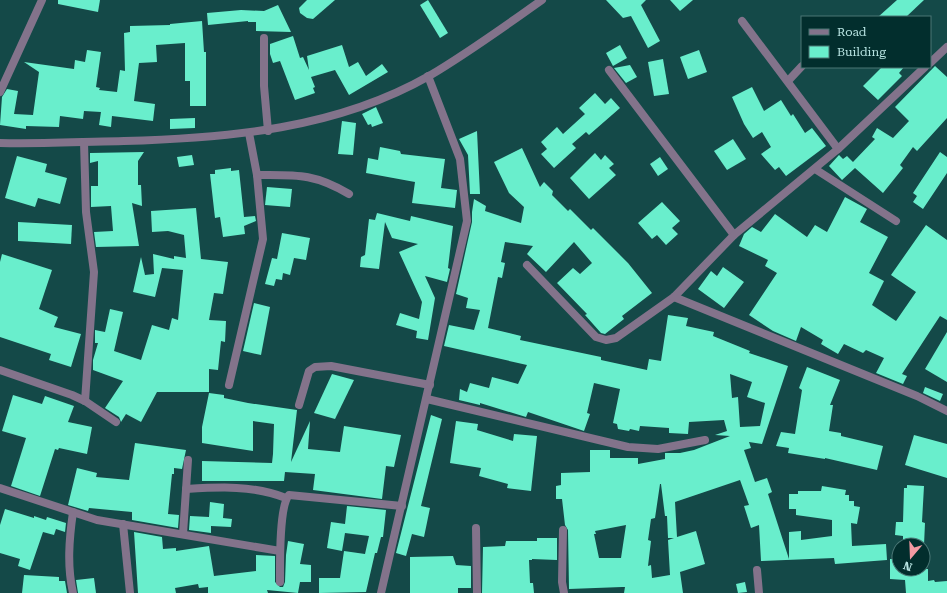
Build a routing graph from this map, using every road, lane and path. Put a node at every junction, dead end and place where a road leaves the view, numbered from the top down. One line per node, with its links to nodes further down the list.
1 (42, 0): 12 (street)
2 (542, 0): 10 (street)
3 (742, 21): 11 (street)
4 (264, 38): 13 (street)
5 (947, 47): 6 (street)
6 (931, 62)
7 (801, 67): 11 (street)
8 (924, 68): 17 (street)
9 (609, 70): 22 (street)
10 (428, 76): 13 (street); 27 (street)
11 (788, 81): 17 (street)
12 (0, 92)
13 (268, 131): 14 (street)
14 (249, 133): 15 (street); 19 (street)
15 (84, 142): 16 (street); 29 (street)
16 (0, 143)
17 (838, 149): 18 (street)
18 (815, 169): 21 (street); 22 (street)
19 (257, 175): 20 (street); 26 (street)
20 (349, 194)
21 (896, 221)
22 (734, 235): 24 (street)
23 (527, 265): 24 (street)
24 (674, 297): 31 (street)
25 (0, 370): 29 (street)
26 (229, 385)
27 (430, 385): 28 (street); 30 (street)
28 (427, 399): 33 (street); 38 (street)
29 (85, 401): 32 (street)
30 (299, 405)
31 (947, 411)
32 (116, 422)
33 (705, 440)
34 (188, 460): 36 (street)
35 (0, 488): 39 (street)
36 (186, 489): 37 (street); 43 (street)
37 (286, 498): 38 (street); 44 (street)
38 (402, 506): 49 (street)
39 (73, 512): 40 (street); 47 (street)
40 (123, 524): 43 (street); 48 (street)
41 (476, 528): 50 (street)
42 (563, 530): 51 (street)
43 (183, 534): 44 (street)
44 (280, 551): 46 (street)
45 (756, 570): 52 (street)
46 (280, 582)
47 (73, 593)
48 (130, 593)
49 (381, 593)
50 (477, 593)
51 (564, 593)
52 (759, 593)

